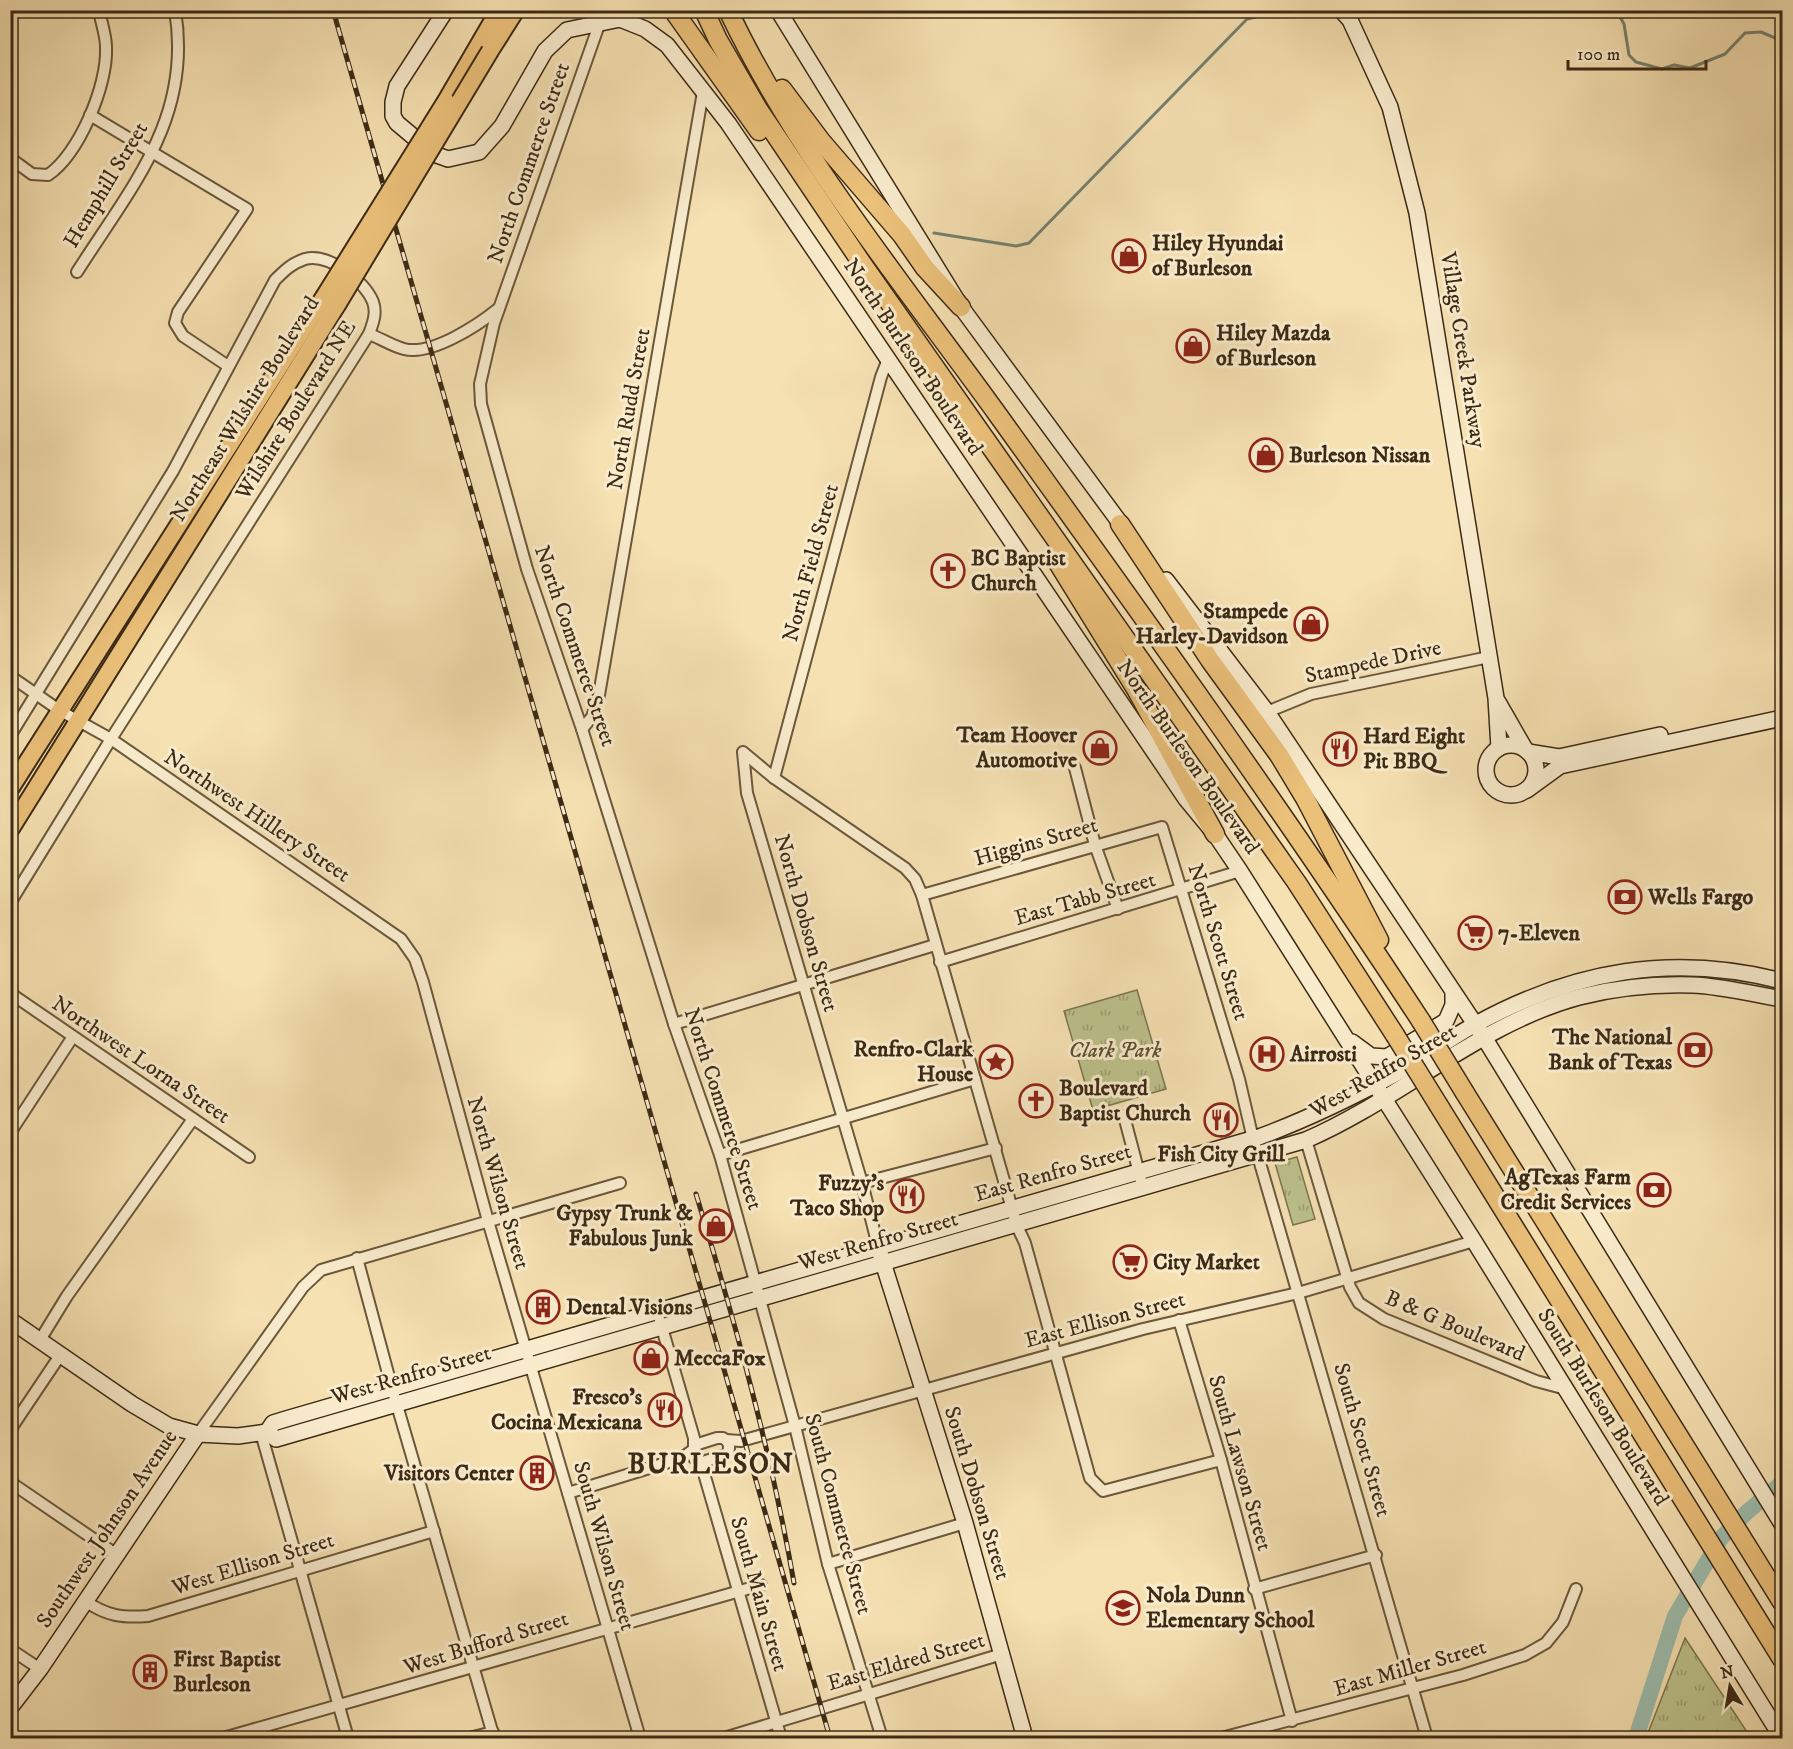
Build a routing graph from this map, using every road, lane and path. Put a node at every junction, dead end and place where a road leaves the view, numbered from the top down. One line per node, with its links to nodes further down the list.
1 (99, 10): 14 (street)
2 (175, 10): 15 (street, Hemphill Street)
3 (446, 10): 12 (main road, North Burleson Boulevard)
4 (499, 10): 19 (main road, Northeast Wilshire Boulevard, bridge)
5 (516, 10): 19 (main road, Northeast Wilshire Boulevard, bridge)
6 (673, 10): 17 (highway)
7 (704, 10): 17 (highway)
8 (728, 10): 63 (highway)
9 (734, 10): 20 (highway)
10 (778, 10): 20 (main road)
11 (1347, 14): 27 (main road, Village Creek Parkway)
12 (600, 22): 13 (main road, North Burleson Boulevard); 21 (street, North Commerce Street)
13 (703, 92): 23 (main road, North Burleson Boulevard); 36 (street, North Rudd Street)
14 (90, 115): 15 (street); 16 (street)
15 (152, 153): 18 (street, Hemphill Street); 24 (street)
16 (10, 158)
17 (861, 262): 25 (highway)
18 (76, 272)
19 (330, 301): 32 (main road, Northeast Wilshire Boulevard); 35 (main road, Northeast Wilshire Boulevard)
20 (961, 307): 26 (main road)
21 (499, 308): 22 (street); 36 (street, North Commerce Street)
22 (369, 334): 24 (street, Wilshire Boulevard NE); 38 (street, Wilshire Boulevard NE)
23 (888, 359): 42 (street, North Field Street); 47 (main road, North Burleson Boulevard)
24 (228, 366): 29 (street, Wilshire Boulevard NE)
25 (965, 412): 47 (highway); 136 (highway, bridge)
26 (1120, 524): 33 (main road); 63 (highway)
27 (1489, 657): 30 (main road, Village Creek Parkway); 33 (street, Stampede Drive)
28 (10, 676): 29 (street, Northwest Hillery Street)
29 (36, 694): 32 (street, Northwest Hillery Street); 37 (street, Wilshire Boulevard NE)
30 (1496, 698): 39 (main road, Village Creek Parkway); 40 (main road, Village Creek Parkway)
31 (1782, 706): 40 (main road)
32 (59, 710): 35 (street, Northwest Hillery Street); 43 (main road, Northeast Wilshire Boulevard)
33 (1267, 712): 59 (main road)
34 (1782, 718): 44 (main road)
35 (76, 720): 38 (street, Northwest Hillery Street); 46 (main road, Northeast Wilshire Boulevard)
36 (582, 729): 64 (street, North Commerce Street)
37 (10, 736)
38 (111, 739): 52 (street, Wilshire Boulevard NE); 66 (street, Northwest Hillery Street)
39 (1498, 748): 40 (main road); 44 (main road, Village Creek Parkway)
40 (1527, 751): 44 (main road, Village Creek Parkway)
41 (1075, 768): 48 (street)
42 (774, 778): 51 (street); 58 (street, North Dobson Street)
43 (10, 789)
44 (1527, 790)
45 (1162, 827): 48 (street, Higgins Street); 50 (street, North Scott Street)
46 (10, 830)
47 (1215, 834): 49 (main road, North Burleson Boulevard)
48 (1095, 845): 51 (street, Higgins Street); 53 (street)
49 (1240, 871): 50 (street, East Tabb Street); 67 (main road, North Burleson Boulevard)
50 (1182, 890): 53 (street, East Tabb Street); 78 (street, North Scott Street)
51 (922, 895): 54 (street)
52 (10, 903)
53 (1118, 909): 55 (street, East Tabb Street)
54 (935, 945): 55 (street); 58 (street)
55 (940, 962): 70 (street)
56 (1654, 967): 57 (main road); 61 (main road); 65 (main road)
57 (1782, 981)
58 (804, 985): 64 (street); 75 (street, North Dobson Street)
59 (1453, 992): 65 (main road); 67 (main road)
60 (10, 993): 68 (street, Northwest Lorna Street)
61 (1578, 997): 62 (main road); 69 (main road)
62 (1782, 999)
63 (1421, 1022): 132 (highway, bridge)
64 (675, 1024): 80 (street, North Commerce Street)
65 (1475, 1024): 69 (main road); 71 (main road, West Renfro Street)
66 (434, 1027): 87 (street, North Wilson Street)
67 (1345, 1037): 71 (main road, North Burleson Boulevard)
68 (72, 1038): 74 (street, Northwest Lorna Street); 76 (street)
69 (1485, 1039): 72 (main road, West Renfro Street); 121 (main road)
70 (975, 1079): 75 (street); 79 (street)
71 (1374, 1084): 72 (main road, North Burleson Boulevard); 78 (main road, East Renfro Street)
72 (1384, 1099): 77 (main road, West Renfro Street); 89 (main road, South Burleson Boulevard)
73 (1124, 1116): 82 (street)
74 (193, 1119): 81 (street, Northwest Lorna Street); 102 (street)
75 (844, 1119): 80 (street); 84 (street, North Dobson Street)
76 (10, 1133)
77 (1305, 1140): 78 (main road, West Renfro Street); 93 (street, B & G Boulevard)
78 (1255, 1146): 82 (main road, East Renfro Street); 85 (main road, West Renfro Street); 95 (street, South Scott Street)
79 (996, 1148): 84 (street); 86 (street)
80 (720, 1155): 94 (street, North Commerce Street)
81 (249, 1157)
82 (1138, 1172): 85 (street); 86 (main road, East Renfro Street)
83 (620, 1183): 87 (street)
84 (862, 1183): 90 (street, North Dobson Street)
85 (1143, 1188): 88 (main road, West Renfro Street)
86 (1013, 1208): 88 (street); 90 (main road, East Renfro Street)
87 (488, 1221): 91 (street); 105 (street, North Wilson Street)
88 (1017, 1226): 92 (main road, West Renfro Street); 103 (street)
89 (1474, 1241): 93 (street, East Ellison Street); 106 (main road, South Burleson Boulevard)
90 (878, 1246): 92 (main road, South Dobson Street); 94 (main road, East Renfro Street)
91 (357, 1258): 108 (street); 112 (street)
92 (882, 1262): 97 (main road, West Renfro Street); 107 (main road, South Dobson Street)
93 (1347, 1278): 95 (street, East Ellison Street); 106 (street, B & G Boulevard)
94 (754, 1282): 96 (main road, East Renfro Street); 97 (street, North Commerce Street)
95 (1298, 1293): 100 (street, East Ellison Street); 124 (street, South Scott Street)
96 (703, 1297): 98 (main road, West Renfro Street)
97 (758, 1299): 101 (main road, West Renfro Street); 109 (street, South Commerce Street)
98 (657, 1310): 101 (street, South Main Street); 105 (main road, West Renfro Street)
99 (10, 1320): 102 (main road, West Renfro Street)
100 (1179, 1320): 103 (street, East Ellison Street); 117 (street, South Lawson Street)
101 (662, 1327): 105 (main road, West Renfro Street); 116 (street, South Main Street)
102 (40, 1340): 104 (main road, West Renfro Street)
103 (1056, 1352): 107 (street, East Ellison Street); 117 (street)
104 (61, 1354): 110 (street); 112 (main road, West Renfro Street)
105 (527, 1357): 108 (main road, West Renfro Street); 119 (street, South Wilson Street)
106 (1566, 1389): 156 (main road, South Burleson Boulevard)
107 (922, 1390): 109 (street, East Ellison Street); 120 (main road, South Dobson Street)
108 (394, 1395): 111 (main road, West Renfro Street); 122 (street)
109 (795, 1426): 114 (street, East Ellison Street); 125 (street, South Commerce Street)
110 (10, 1431)
111 (264, 1433): 112 (main road, West Renfro Street); 126 (street)
112 (198, 1434): 123 (main road, Southwest Johnson Avenue)
113 (726, 1440): 114 (street, East Ellison Street); 115 (street); 116 (street, East Ellison Street)
114 (743, 1441): 115 (street, East Ellison Street)
115 (728, 1452): 116 (street, East Ellison Street)
116 (695, 1455): 119 (street, East Ellison Street); 130 (street, South Main Street)
117 (1221, 1460): 128 (street, South Lawson Street)
118 (10, 1482): 123 (street)
119 (568, 1492): 133 (street, South Wilson Street)
120 (964, 1523): 125 (street); 135 (main road, South Dobson Street)
121 (1782, 1524)
122 (434, 1532): 126 (street, West Ellison Street); 137 (street)
123 (117, 1555): 131 (main road, Southwest Johnson Avenue)
124 (1376, 1556): 128 (street); 139 (street, South Scott Street)
125 (828, 1564): 140 (street, South Commerce Street)
126 (298, 1571): 131 (street, West Ellison Street); 141 (street)
127 (761, 1585): 130 (street, West Bufford Street)
128 (1254, 1589): 143 (street, South Lawson Street)
129 (1576, 1589): 139 (street, East Miller Street)
130 (738, 1591): 133 (street, West Bufford Street); 144 (street, South Main Street)
131 (86, 1601): 138 (main road, Southwest Johnson Avenue)
132 (1782, 1602)
133 (608, 1627): 137 (street, West Bufford Street); 149 (street, South Wilson Street)
134 (10, 1649): 138 (street)
135 (1002, 1654): 140 (street, East Eldred Street); 153 (main road, South Dobson Street)
136 (1782, 1659)
137 (474, 1668): 141 (street, West Bufford Street); 145 (street)
138 (40, 1669): 142 (main road, Southwest Johnson Avenue)
139 (1413, 1688): 143 (street, East Miller Street); 155 (street, South Scott Street)
140 (868, 1693): 144 (street, East Eldred Street); 152 (street, South Commerce Street)
141 (338, 1707): 146 (street, West Bufford Street); 147 (street)
142 (10, 1708)
143 (1292, 1721): 154 (street, East Miller Street)
144 (776, 1722): 150 (street, East Eldred Street); 151 (street, South Main Street)
145 (494, 1735): 148 (street)
146 (223, 1738)
147 (348, 1738)
148 (469, 1738)
149 (640, 1738)
150 (724, 1738)
151 (781, 1738)
152 (882, 1738)
153 (1025, 1738)
154 (1221, 1738)
155 (1427, 1738)
156 (1782, 1738)

